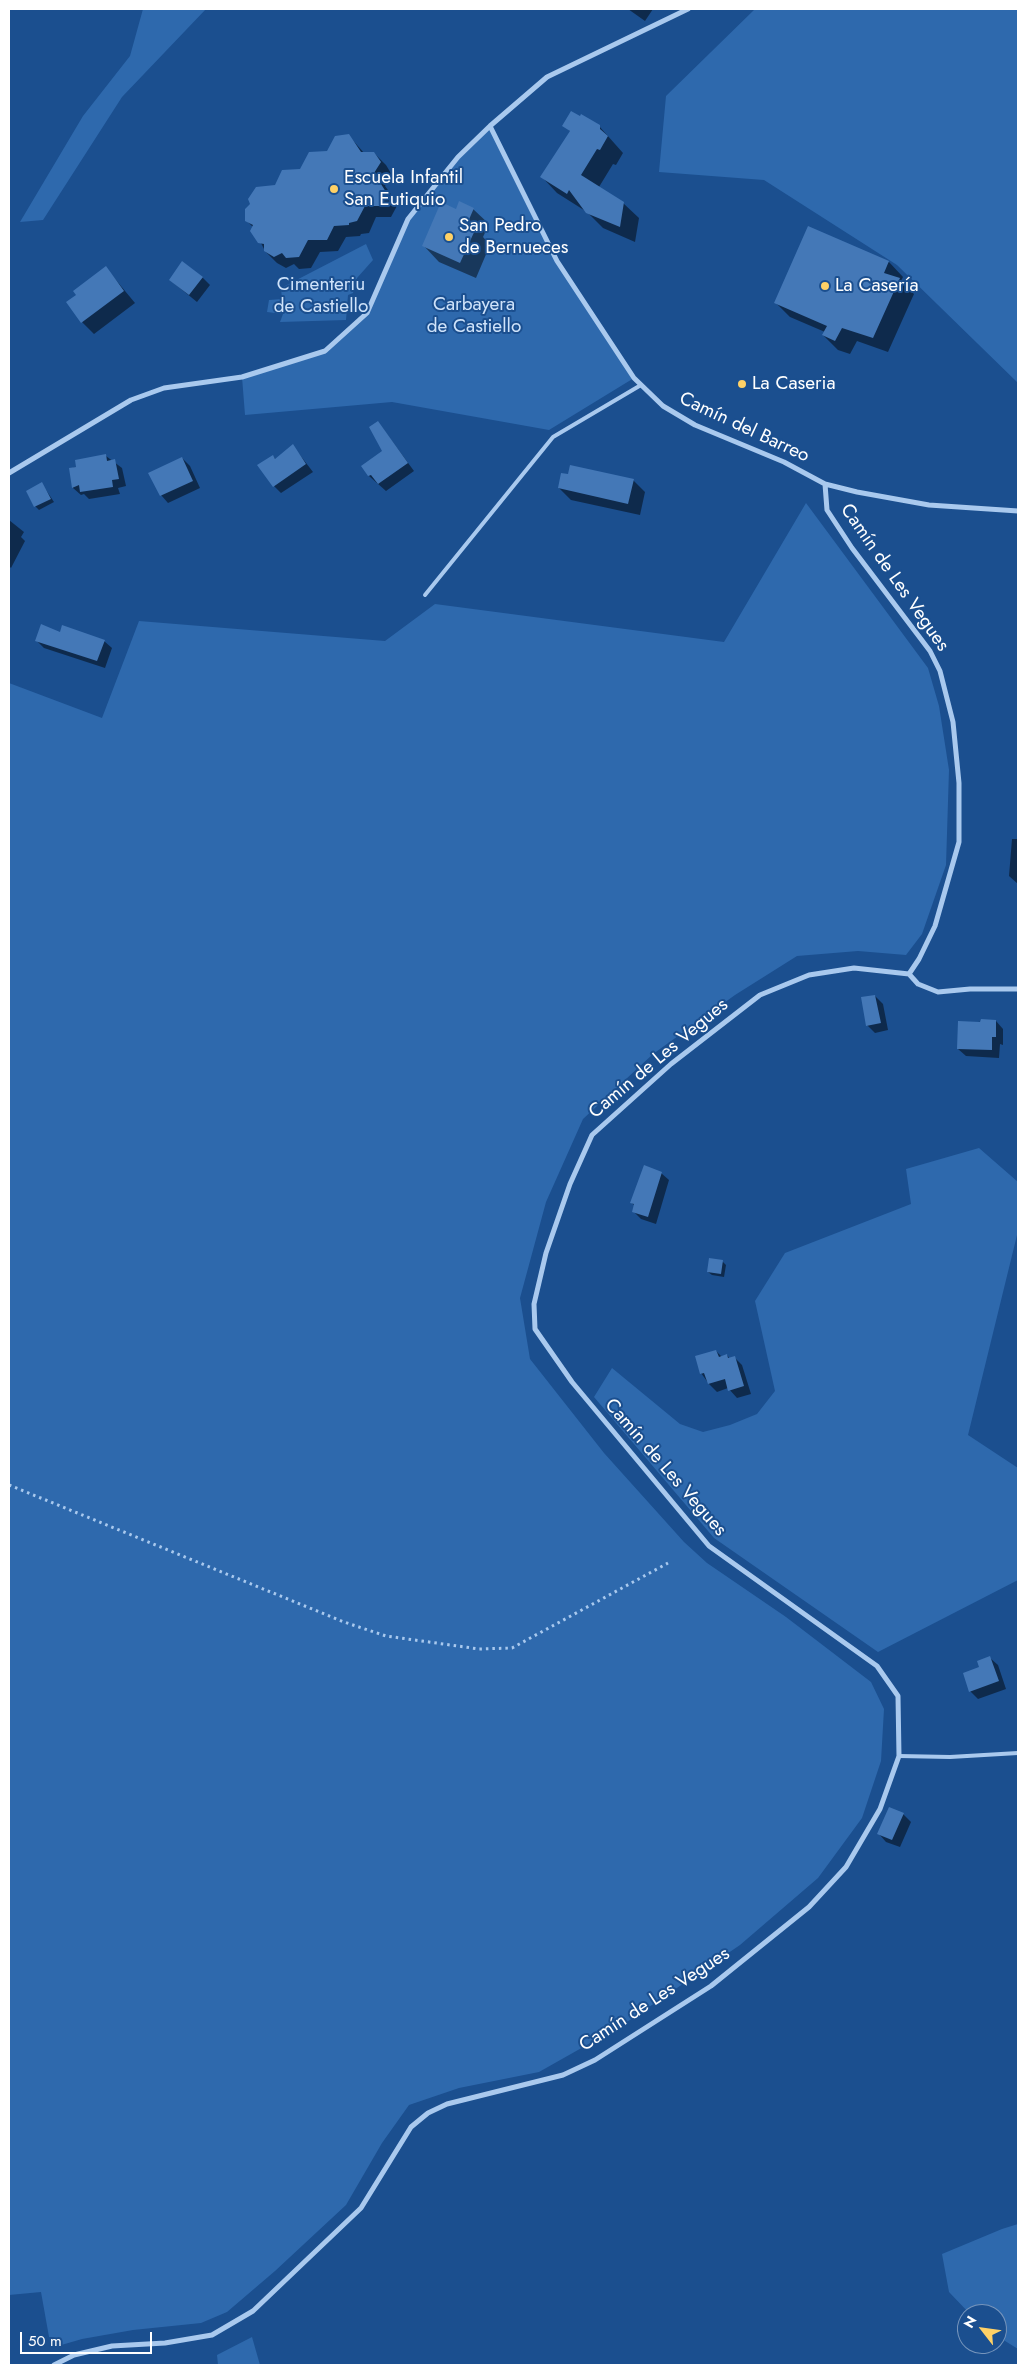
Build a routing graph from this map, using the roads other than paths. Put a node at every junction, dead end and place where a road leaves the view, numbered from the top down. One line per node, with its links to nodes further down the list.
1 (688, 9): 2 (street)
2 (490, 126): 3 (street, Camín del Barreo); 4 (street)
3 (641, 385): 5 (street, Camín del Barreo); 7 (lane)
4 (9, 473)
5 (825, 484): 6 (street, Camín del Barreo); 8 (street, Camín de Les Vegues)
6 (1018, 511)
7 (425, 595)
8 (909, 974): 9 (street); 11 (street, Camín de Les Vegues)
9 (1018, 989)
10 (1018, 1753): 11 (lane)
11 (900, 1756): 12 (street, Camín de Les Vegues)
12 (54, 2365)

